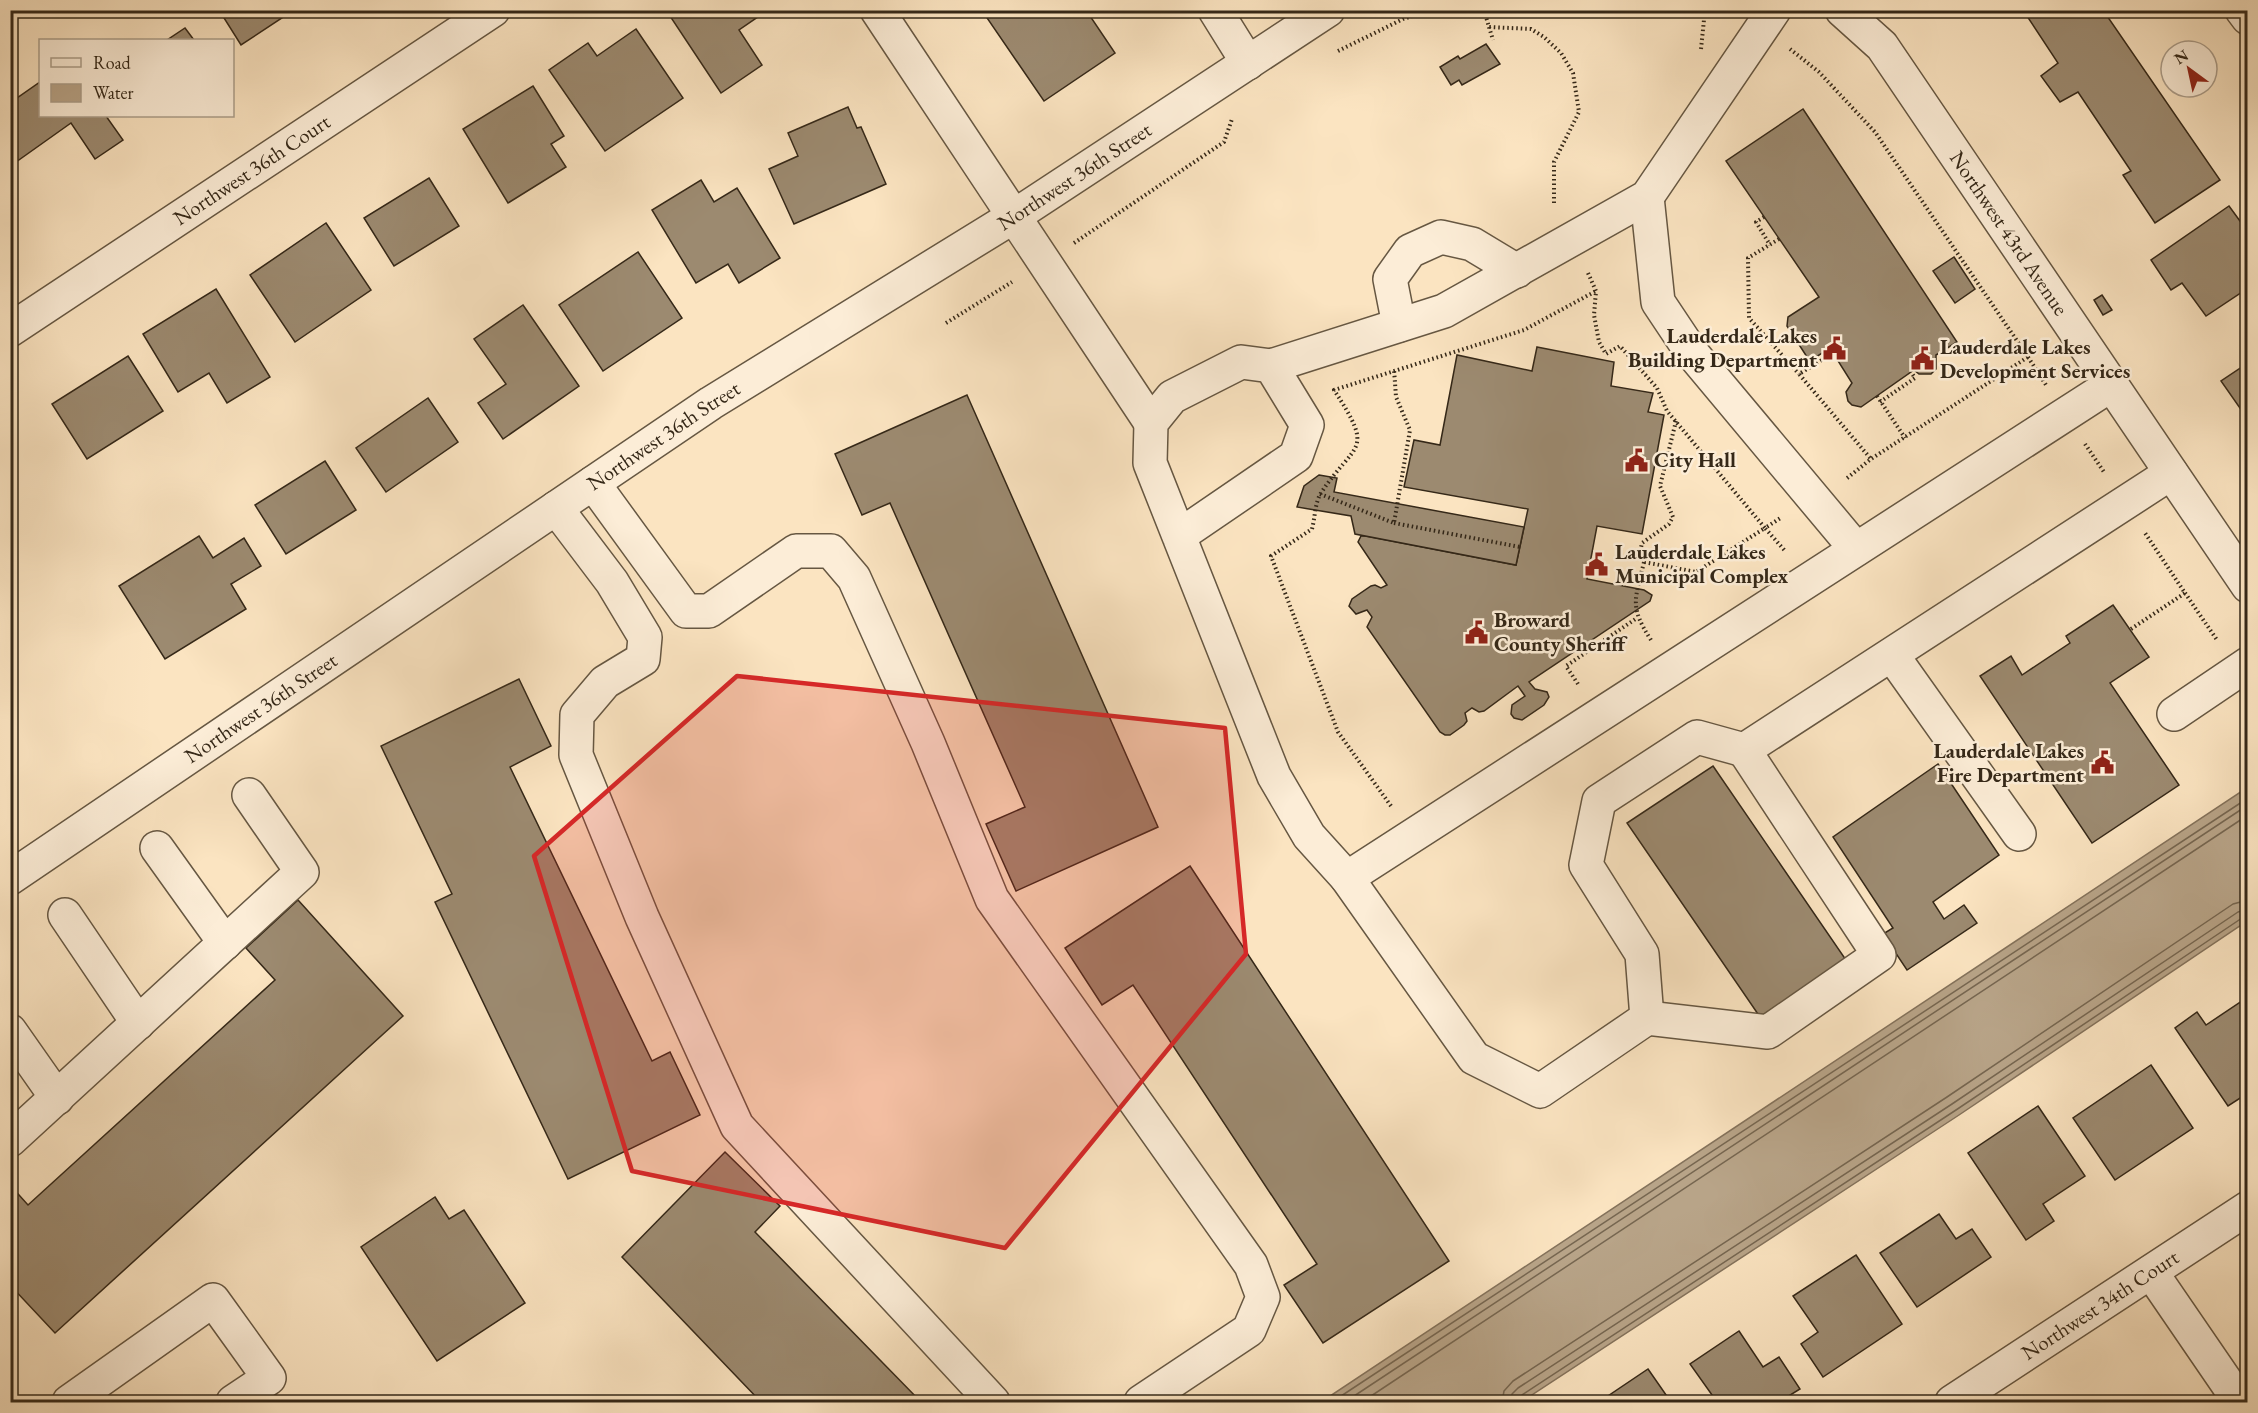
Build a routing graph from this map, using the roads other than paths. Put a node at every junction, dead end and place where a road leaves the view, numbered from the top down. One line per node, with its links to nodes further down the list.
1 (493, 10): 14 (street, Northwest 36th Court)
2 (877, 10): 11 (street)
3 (1215, 10): 9 (street)
4 (1328, 10): 9 (street, Northwest 36th Street)
5 (1842, 10): 16 (street, Northwest 43rd Avenue)
6 (2242, 10): 7 (street)
7 (2247, 18)
8 (1768, 20): 10 (street)
9 (1248, 63): 11 (street, Northwest 36th Street)
10 (1647, 197): 12 (street); 22 (street)
11 (1016, 215): 17 (street); 19 (street, Northwest 36th Street)
12 (1517, 271): 13 (street); 13 (street)
13 (1399, 325): 15 (street)
14 (10, 330)
15 (1271, 366): 17 (street); 21 (street)
16 (2111, 385): 18 (street, Northwest 43rd Avenue); 22 (street)
17 (1151, 423): 21 (street)
18 (2171, 473): 23 (street, Northwest 43rd Avenue); 24 (street)
19 (594, 483): 20 (street, Northwest 36th Street); 45 (street)
20 (556, 508): 31 (street, Northwest 36th Street); 44 (street)
21 (1179, 536): 32 (street)
22 (1856, 549): 32 (street)
23 (2247, 586)
24 (1892, 655): 27 (street); 29 (street)
25 (2247, 664): 26 (street)
26 (2174, 714)
27 (1744, 750): 35 (street); 35 (street)
28 (249, 795): 34 (street)
29 (2019, 834)
30 (157, 848): 34 (street)
31 (10, 878)
32 (1347, 878): 35 (street)
33 (65, 915): 36 (street)
34 (225, 943): 36 (street)
35 (1647, 1018)
36 (138, 1023): 38 (street)
37 (10, 1031): 38 (street)
38 (57, 1098): 39 (street)
39 (10, 1140)
40 (2247, 1208): 41 (street, Northwest 34th Court)
41 (2151, 1272): 46 (street, Northwest 34th Court); 47 (street)
42 (69, 1402): 43 (street)
43 (232, 1402)
44 (993, 1402)
45 (1141, 1402)
46 (1952, 1402)
47 (2240, 1402)

